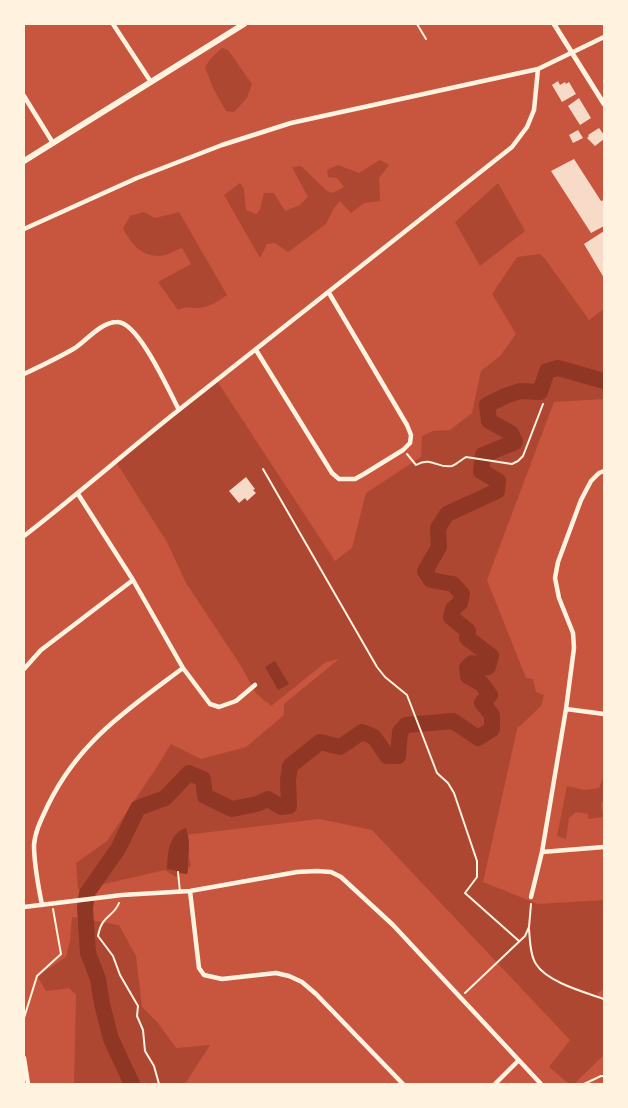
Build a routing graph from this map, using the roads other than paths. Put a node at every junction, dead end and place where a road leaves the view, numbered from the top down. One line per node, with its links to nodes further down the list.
1 (114, 24): 9 (street)
2 (244, 24): 9 (main road)
3 (417, 24): 6 (lane)
4 (554, 24): 7 (street)
5 (604, 37): 7 (street)
6 (426, 39)
7 (573, 53): 8 (street); 11 (street)
8 (538, 69): 15 (street); 16 (street)
9 (151, 82): 13 (main road)
10 (24, 96): 13 (street)
11 (602, 96): 12 (street)
12 (604, 104)
13 (53, 143): 14 (main road)
14 (24, 161)
15 (24, 229)
16 (329, 293): 17 (street); 17 (street)
17 (256, 350): 19 (street)
18 (24, 374): 19 (street)
19 (179, 410): 21 (street)
20 (604, 471): 27 (street)
21 (78, 494): 22 (street); 23 (street)
22 (24, 536)
23 (133, 580): 24 (street); 25 (street)
24 (24, 668)
25 (183, 668): 26 (street); 35 (street)
26 (255, 685)
27 (566, 709): 28 (street); 30 (street)
28 (604, 714)
29 (604, 847): 30 (street)
30 (542, 852): 34 (street)
31 (178, 872): 33 (lane)
32 (190, 891): 33 (street); 38 (street); 40 (street)
33 (180, 892): 35 (street)
34 (531, 897)
35 (42, 905): 36 (street)
36 (24, 907)
37 (24, 1058): 39 (street)
38 (518, 1061): 41 (street); 42 (street)
39 (28, 1084)
40 (403, 1084)
41 (495, 1084)
42 (540, 1084)

